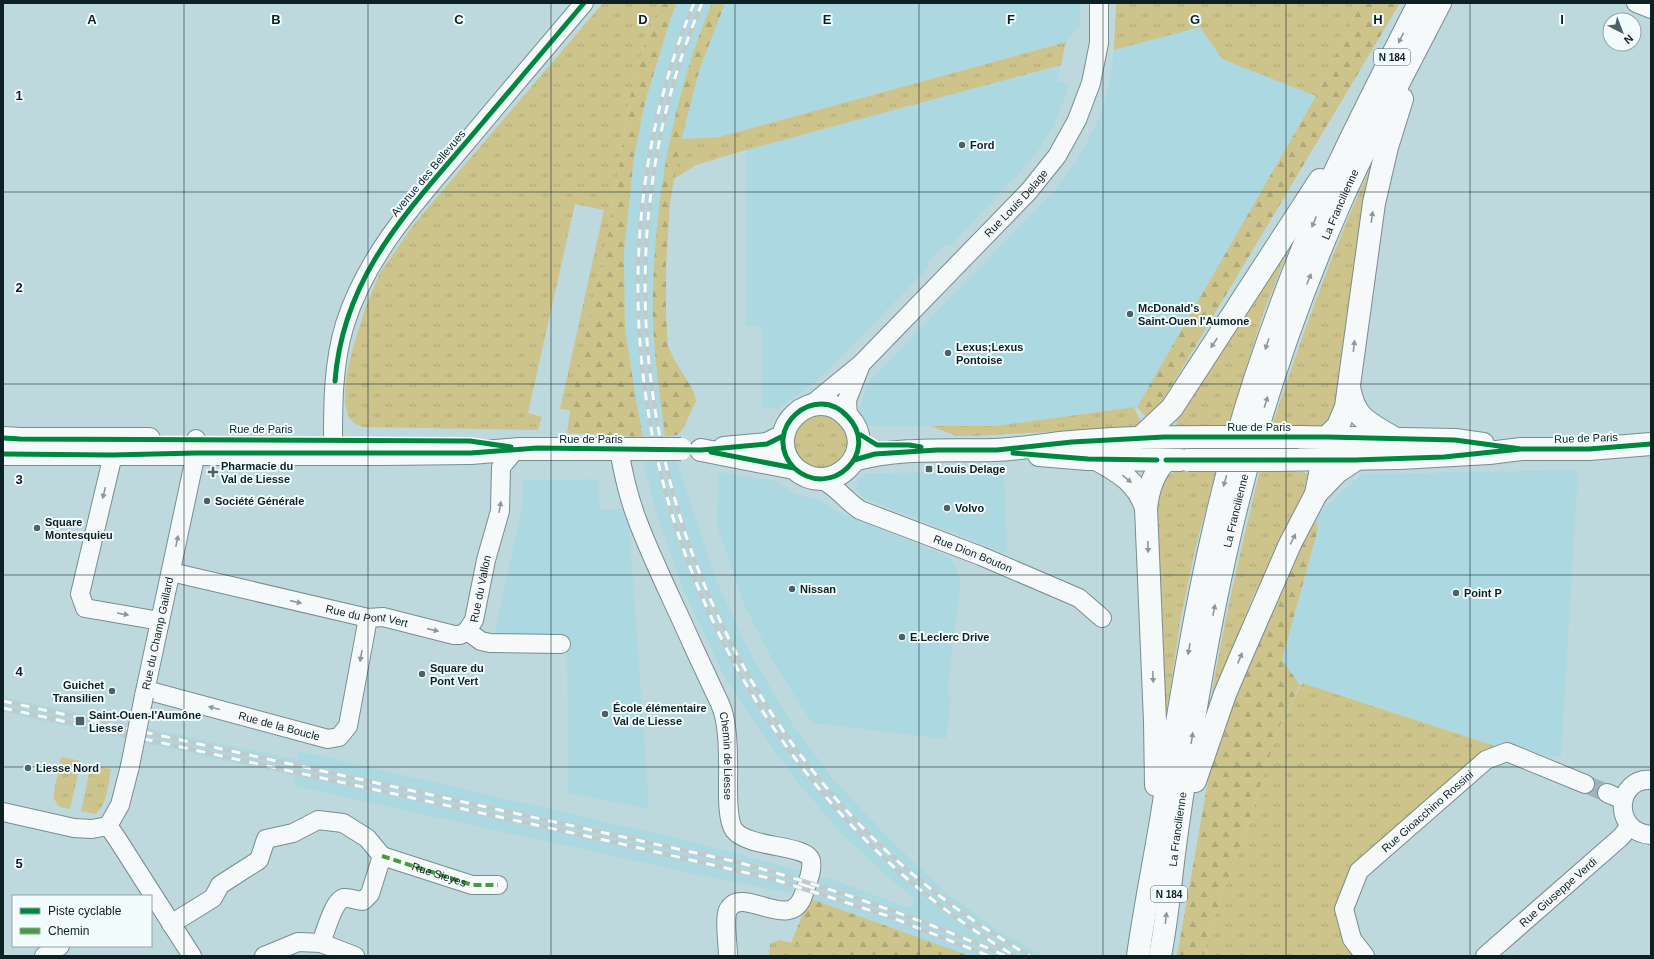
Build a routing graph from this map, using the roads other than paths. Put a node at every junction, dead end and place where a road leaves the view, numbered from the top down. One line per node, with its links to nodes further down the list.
1 (584, 3): 20 (street, Avenue des Bellevues)
2 (1098, 3): 9 (street, Rue Louis Delage)
3 (1419, 3): 8 (main road, La Francilienne / N 184, one-way to 8)
4 (1440, 3): 7 (main road, La Francilienne / N 184)
5 (1636, 3): 6 (street)
6 (1651, 9)
7 (1418, 46): 10 (main road, one-way to 7); 53 (main road, La Francilienne / N 184, one-way to 7)
8 (1365, 110): 12 (main road, one-way to 12); 53 (main road, La Francilienne / N 184, one-way to 53)
9 (861, 364): 11 (street, Rue Louis Delage); 13 (street)
10 (1349, 385): 17 (main road); 22 (main road)
11 (811, 406): 13 (main road, Rue de Paris); 14 (main road)
12 (1172, 408): 16 (main road); 25 (main road)
13 (852, 424): 29 (main road, Rue de Paris); 35 (main road)
14 (783, 436): 28 (main road); 36 (main road)
15 (3, 438): 21 (main road, Rue de Paris)
16 (1140, 438): 25 (main road, Rue de Paris); 30 (main road, Rue de Paris)
17 (1394, 438): 22 (main road, Rue de Paris); 26 (main road, Rue de Paris)
18 (1651, 444): 27 (main road, Rue de Paris)
19 (196, 446): 20 (main road, Rue de Paris); 21 (main road, Rue de Paris); 41 (street, Rue du Champ Gaillard, one-way to 19)
20 (333, 446): 23 (main road, Rue de Paris)
21 (115, 447): 31 (main road, Rue de Paris); 44 (street, one-way to 44)
22 (1306, 448): 25 (main road, Rue de Paris, bridge); 25 (main road, Rue de Paris, bridge); 34 (main road, Rue de Paris); 39 (main road)
23 (518, 449): 24 (main road, Rue de Paris); 45 (street, Rue du Vallon, one-way to 23)
24 (628, 449): 28 (main road, Rue de Paris, bridge); 66 (street, Chemin de Liesse)
25 (1184, 449): 33 (main road, Rue de Paris); 40 (main road)
26 (1521, 449): 27 (main road, Rue de Paris); 34 (main road, Rue de Paris)
27 (1589, 449): 32 (main road, Rue de Paris)
28 (691, 450): 36 (main road)
29 (937, 450): 30 (main road, Rue de Paris); 35 (main road, Rue de Paris)
30 (997, 450): 33 (main road, Rue de Paris)
31 (3, 454)
32 (1651, 457)
33 (1098, 460): 40 (main road, one-way to 40)
34 (1355, 460): 39 (main road)
35 (850, 465): 37 (main road, Rue de Paris); 38 (street)
36 (794, 468): 37 (main road)
37 (821, 480): 38 (street, Rue Dion Bouton)
38 (842, 494): 43 (street, Rue Dion Bouton)
39 (1316, 494): 53 (main road, one-way to 39)
40 (1146, 508): 53 (main road, one-way to 53)
41 (171, 572): 42 (street, Rue du Pont Vert, one-way to 42); 44 (street, Rue du Champ Gaillard)
42 (368, 618): 45 (street, Rue du Pont Vert, one-way to 45); 47 (street, Rue de la Boucle, one-way to 47)
43 (1102, 618)
44 (160, 621): 47 (street, Rue du Champ Gaillard)
45 (467, 631): 46 (street)
46 (561, 644)
47 (145, 693): 51 (street, Rue du Champ Gaillard, bridge)
48 (1651, 780): 52 (street)
49 (1585, 784): 69 (street, Rue Gioacchino Rossini)
50 (4, 817): 51 (street)
51 (108, 826): 57 (street)
52 (1629, 826): 54 (street); 70 (street, Rue Giuseppe Verdi)
53 (1168, 835): 67 (main road, La Francilienne / N 184); 68 (main road, La Francilienne / N 184, one-way to 53)
54 (1651, 835)
55 (382, 856): 56 (street, Rue Sieyes); 59 (street); 60 (street)
56 (498, 885)
57 (144, 893)
58 (152, 902): 59 (street)
59 (171, 924): 63 (street)
60 (321, 943): 64 (street); 65 (street)
61 (58, 947): 62 (street)
62 (44, 956)
63 (192, 956)
64 (264, 956)
65 (356, 956)
66 (728, 956)
67 (1138, 956)
68 (1160, 956)
69 (1365, 956)
70 (1485, 956)

